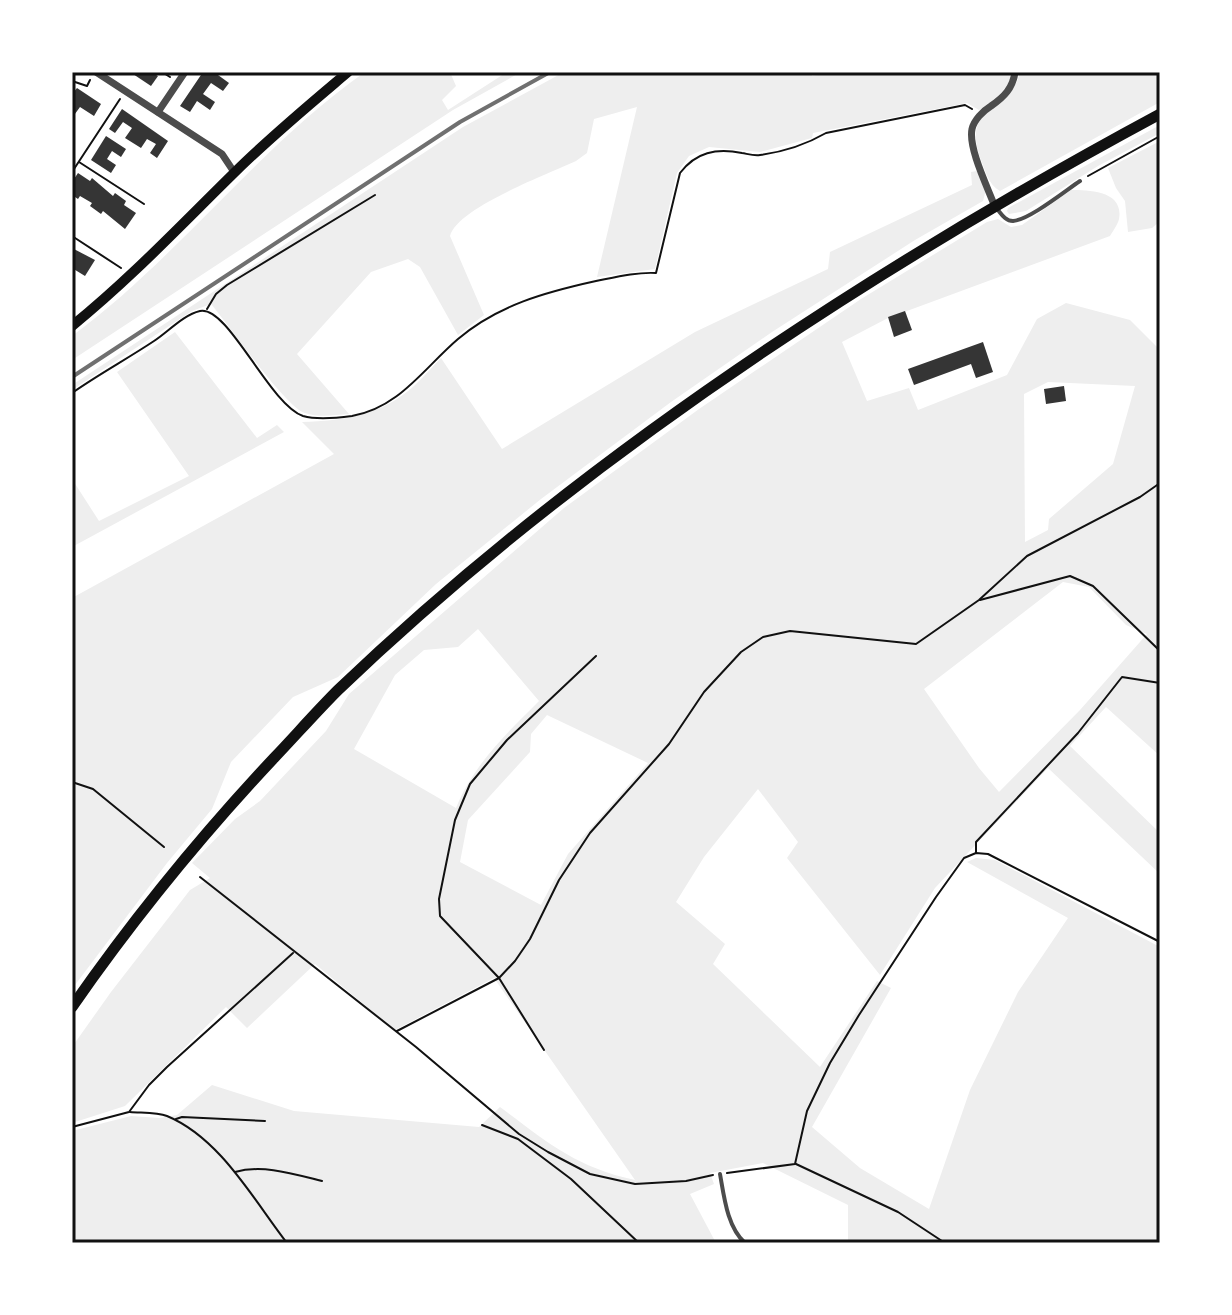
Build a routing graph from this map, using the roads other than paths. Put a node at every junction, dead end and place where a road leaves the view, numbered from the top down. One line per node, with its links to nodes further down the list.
1 (96, 72): 5 (street)
2 (185, 72): 5 (street)
3 (348, 72): 7 (main road)
4 (1015, 72): 9 (street)
5 (158, 112): 7 (street)
6 (1160, 114): 9 (main road)
7 (234, 172): 10 (main road)
8 (1080, 181): 9 (lane)
9 (995, 207): 11 (main road)
10 (72, 326)
11 (72, 1007)
12 (720, 1174): 13 (lane)
13 (745, 1243)

